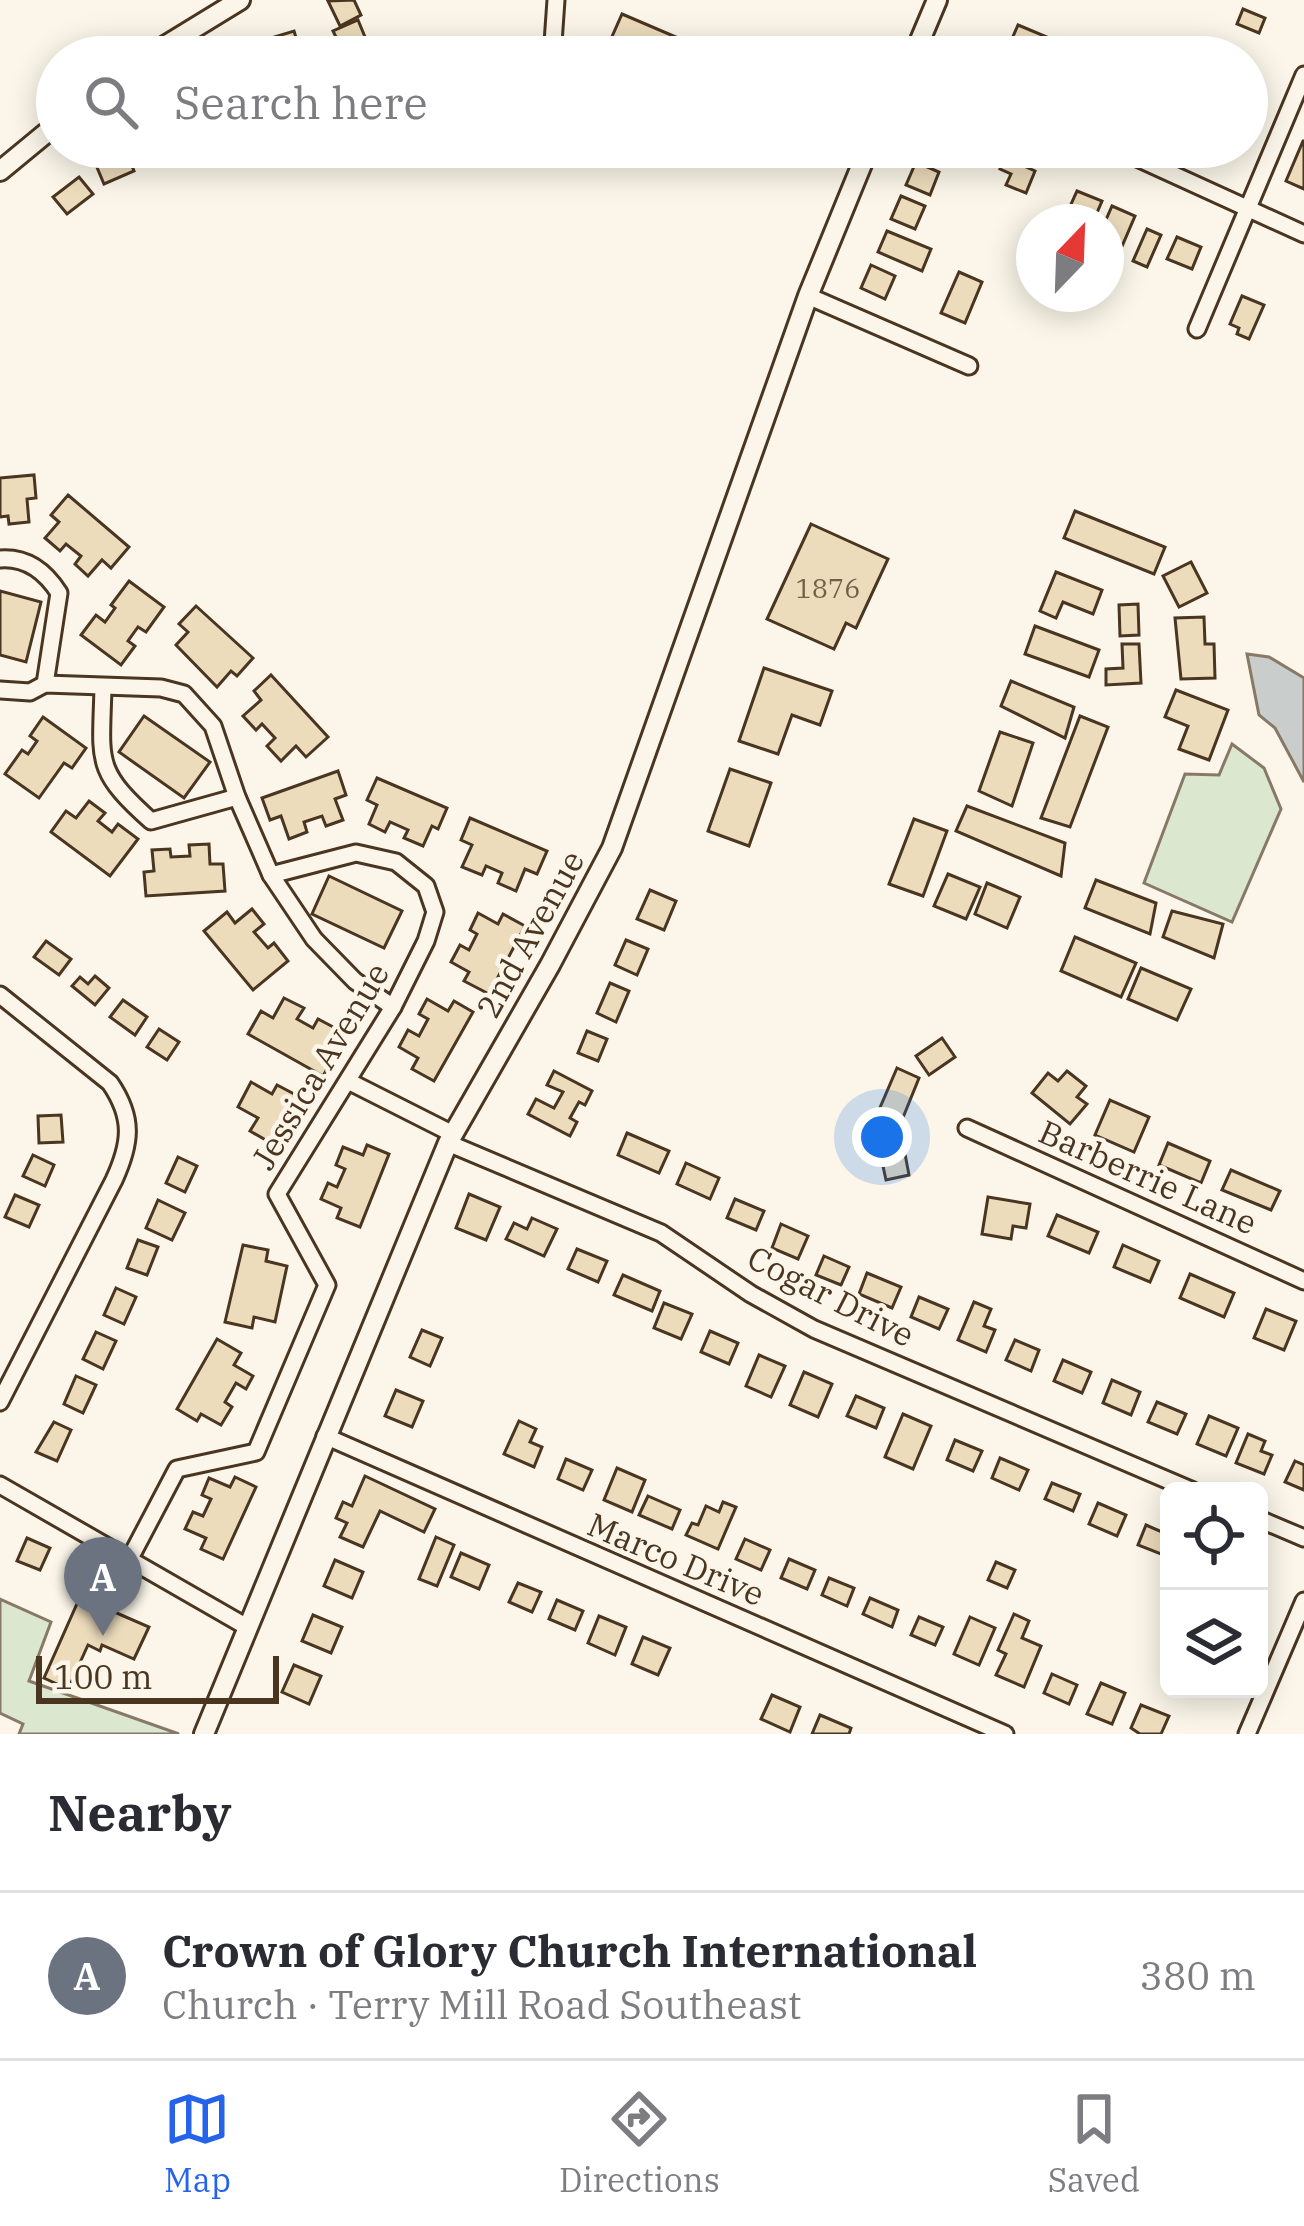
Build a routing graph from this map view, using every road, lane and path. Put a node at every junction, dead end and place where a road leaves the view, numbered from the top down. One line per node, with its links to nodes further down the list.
1 (240, 0): 4 (street)
2 (556, 0): 5 (street)
3 (937, 0): 6 (street)
4 (181, 36)
5 (553, 36)
6 (922, 36)
7 (1304, 75): 9 (street)
8 (36, 140): 10 (street)
9 (1268, 161)
10 (2, 167)
11 (860, 168): 16 (street, 2nd Avenue)
12 (1159, 168): 14 (street)
13 (1265, 168): 14 (street)
14 (1248, 209): 15 (street); 17 (street)
15 (1304, 234)
16 (808, 296): 18 (street); 29 (street, 2nd Avenue)
17 (1197, 329)
18 (969, 366)
19 (0, 560): 20 (street)
20 (45, 685): 21 (street); 22 (street)
21 (103, 688): 23 (street); 23 (street)
22 (0, 690)
23 (237, 797): 24 (street)
24 (271, 875): 26 (street); 26 (street, Jessica Avenue)
25 (0, 995): 32 (street)
26 (393, 1007): 27 (street, Jessica Avenue)
27 (347, 1081): 29 (street, Cogar Drive); 39 (street, Jessica Avenue)
28 (968, 1128): 30 (street, Barberrie Lane)
29 (450, 1138): 34 (street, 2nd Avenue); 35 (street, Cogar Drive)
30 (1304, 1281)
31 (0, 1360): 32 (street)
32 (17, 1371): 33 (street)
33 (0, 1402)
34 (325, 1436): 41 (street, 2nd Avenue); 43 (street, Marco Drive)
35 (1172, 1482)
36 (0, 1485): 39 (street)
37 (1268, 1523): 38 (street)
38 (1304, 1538)
39 (128, 1562): 41 (street)
40 (1304, 1601): 44 (street)
41 (247, 1627): 42 (street, 2nd Avenue)
42 (204, 1734)
43 (1005, 1734)
44 (1247, 1734)

